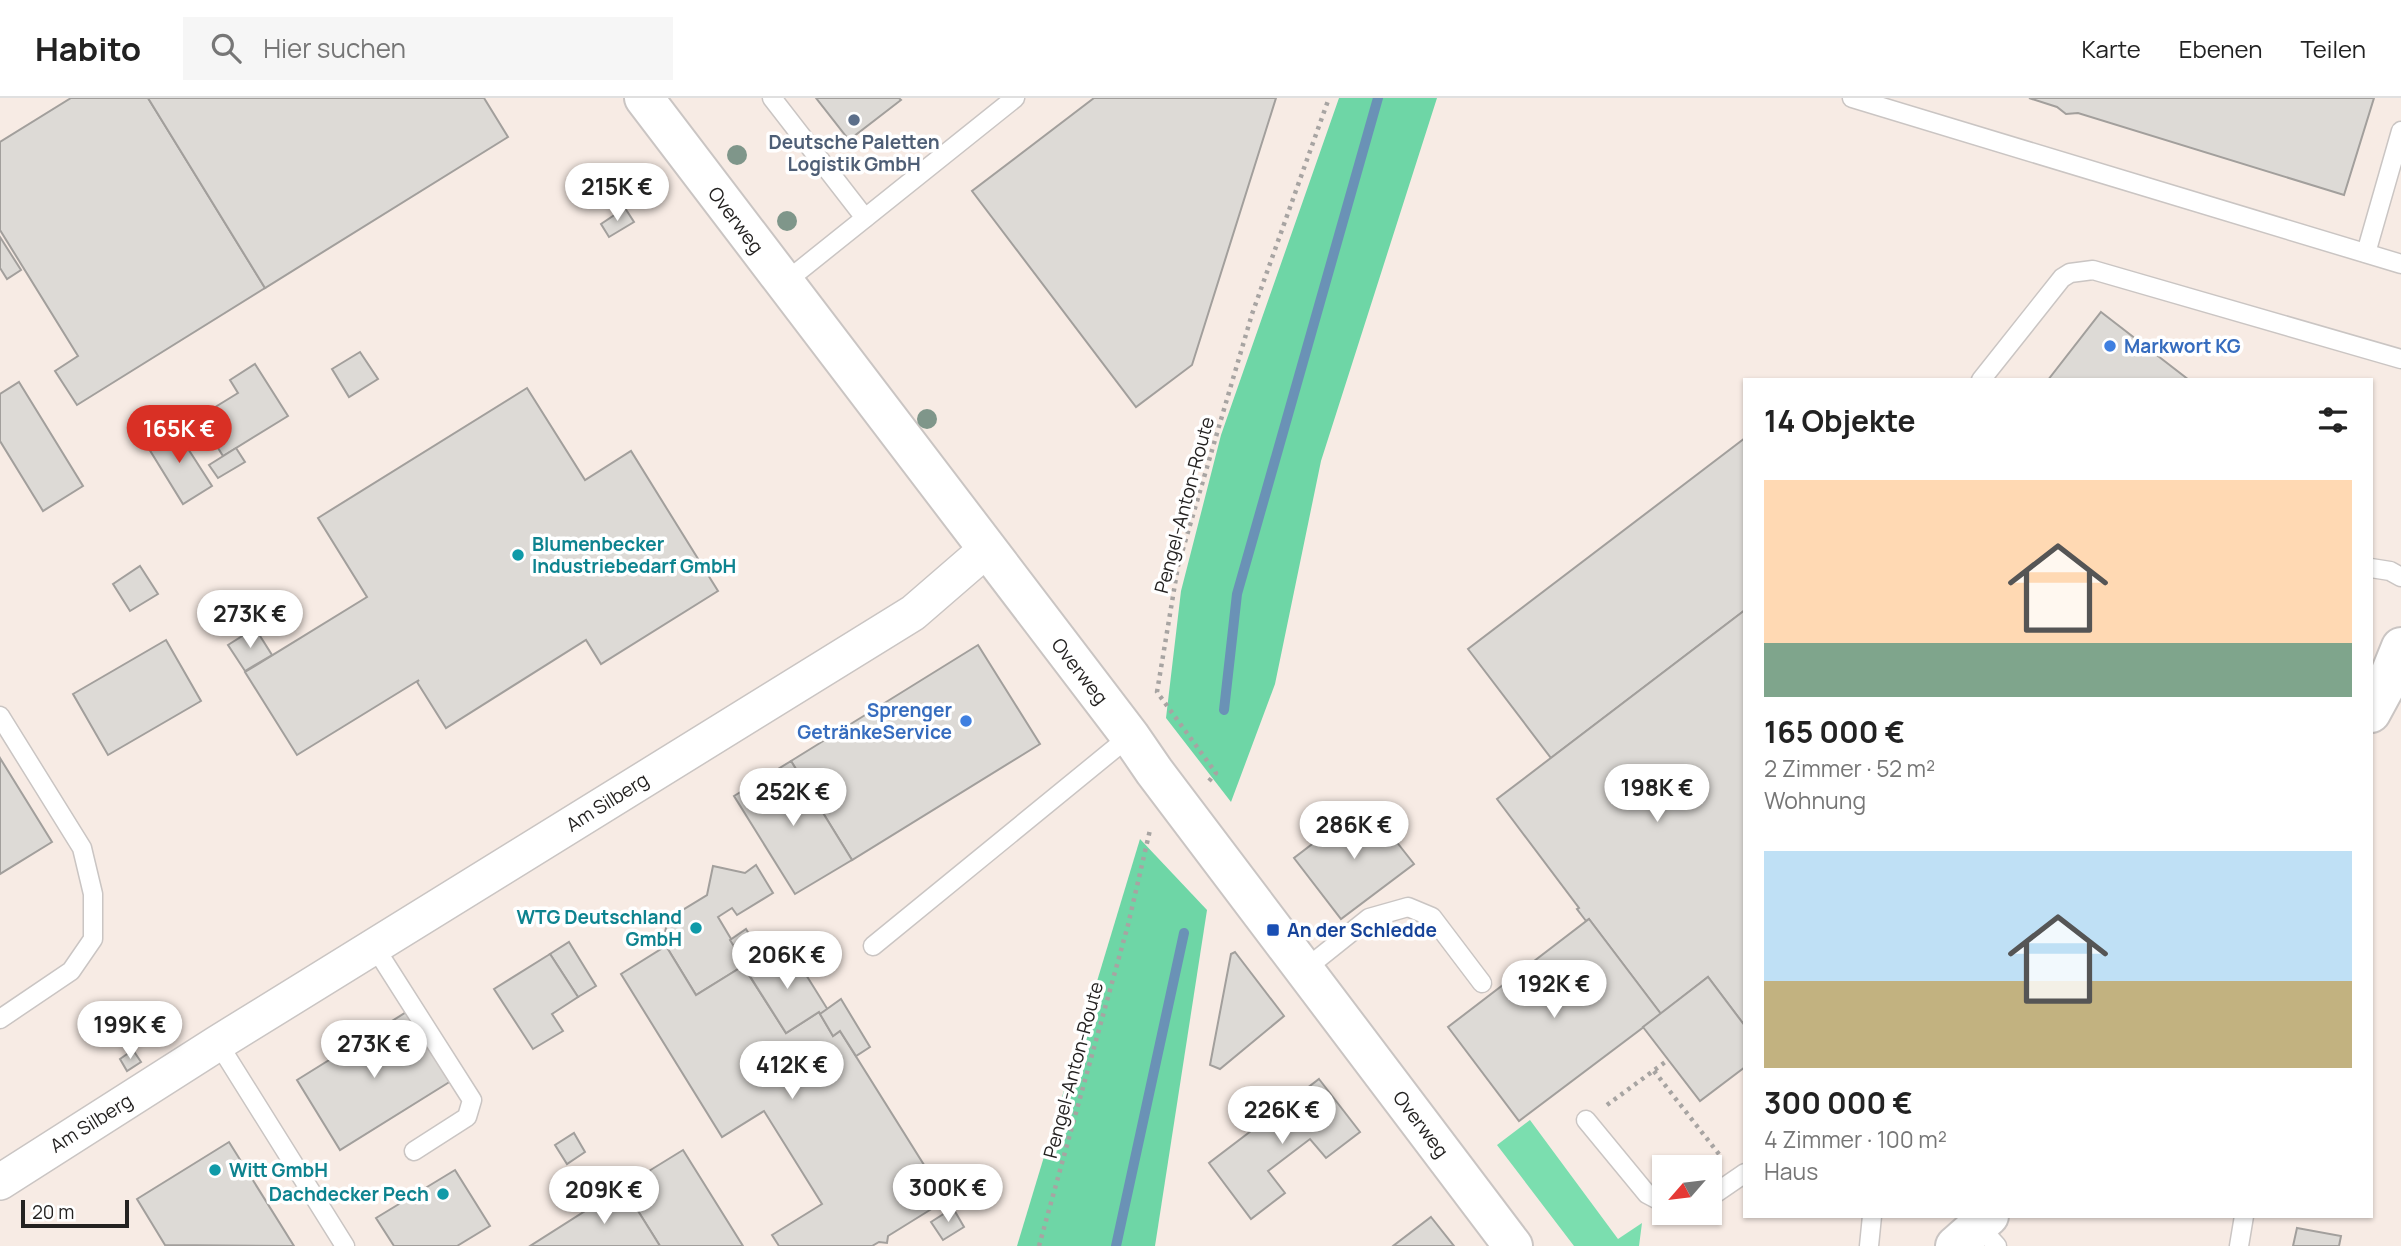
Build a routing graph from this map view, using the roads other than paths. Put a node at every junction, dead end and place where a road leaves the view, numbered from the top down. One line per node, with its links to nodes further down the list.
1 (644, 98): 9 (street, Overweg)
2 (772, 98): 6 (lane)
3 (1015, 98): 6 (lane)
4 (1852, 98): 7 (lane)
5 (2401, 131): 7 (lane)
6 (866, 218): 9 (lane)
7 (2366, 253): 8 (lane)
8 (2401, 264)
9 (784, 283): 12 (street, Overweg)
10 (2401, 359): 11 (lane)
11 (1983, 378)
12 (987, 549): 18 (street, Overweg); 19 (street, Am Silberg)
13 (2373, 568): 14 (lane)
14 (2401, 577)
15 (2401, 647): 16 (street)
16 (2373, 710)
17 (0, 716): 23 (lane)
18 (1130, 736): 20 (lane); 21 (street, Overweg)
19 (374, 946): 24 (street, Am Silberg); 26 (lane)
20 (873, 946)
21 (1304, 970): 22 (lane); 34 (street, Overweg)
22 (1482, 983)
23 (0, 1019)
24 (218, 1043): 28 (street, Am Silberg); 33 (lane)
25 (1586, 1120): 30 (lane)
26 (414, 1150)
27 (1741, 1175): 29 (lane)
28 (0, 1182)
29 (1722, 1188)
30 (1652, 1197)
31 (1872, 1218): 35 (lane)
32 (2244, 1218): 36 (lane)
33 (345, 1246)
34 (1513, 1246)
35 (1869, 1246)
36 (2239, 1246)

